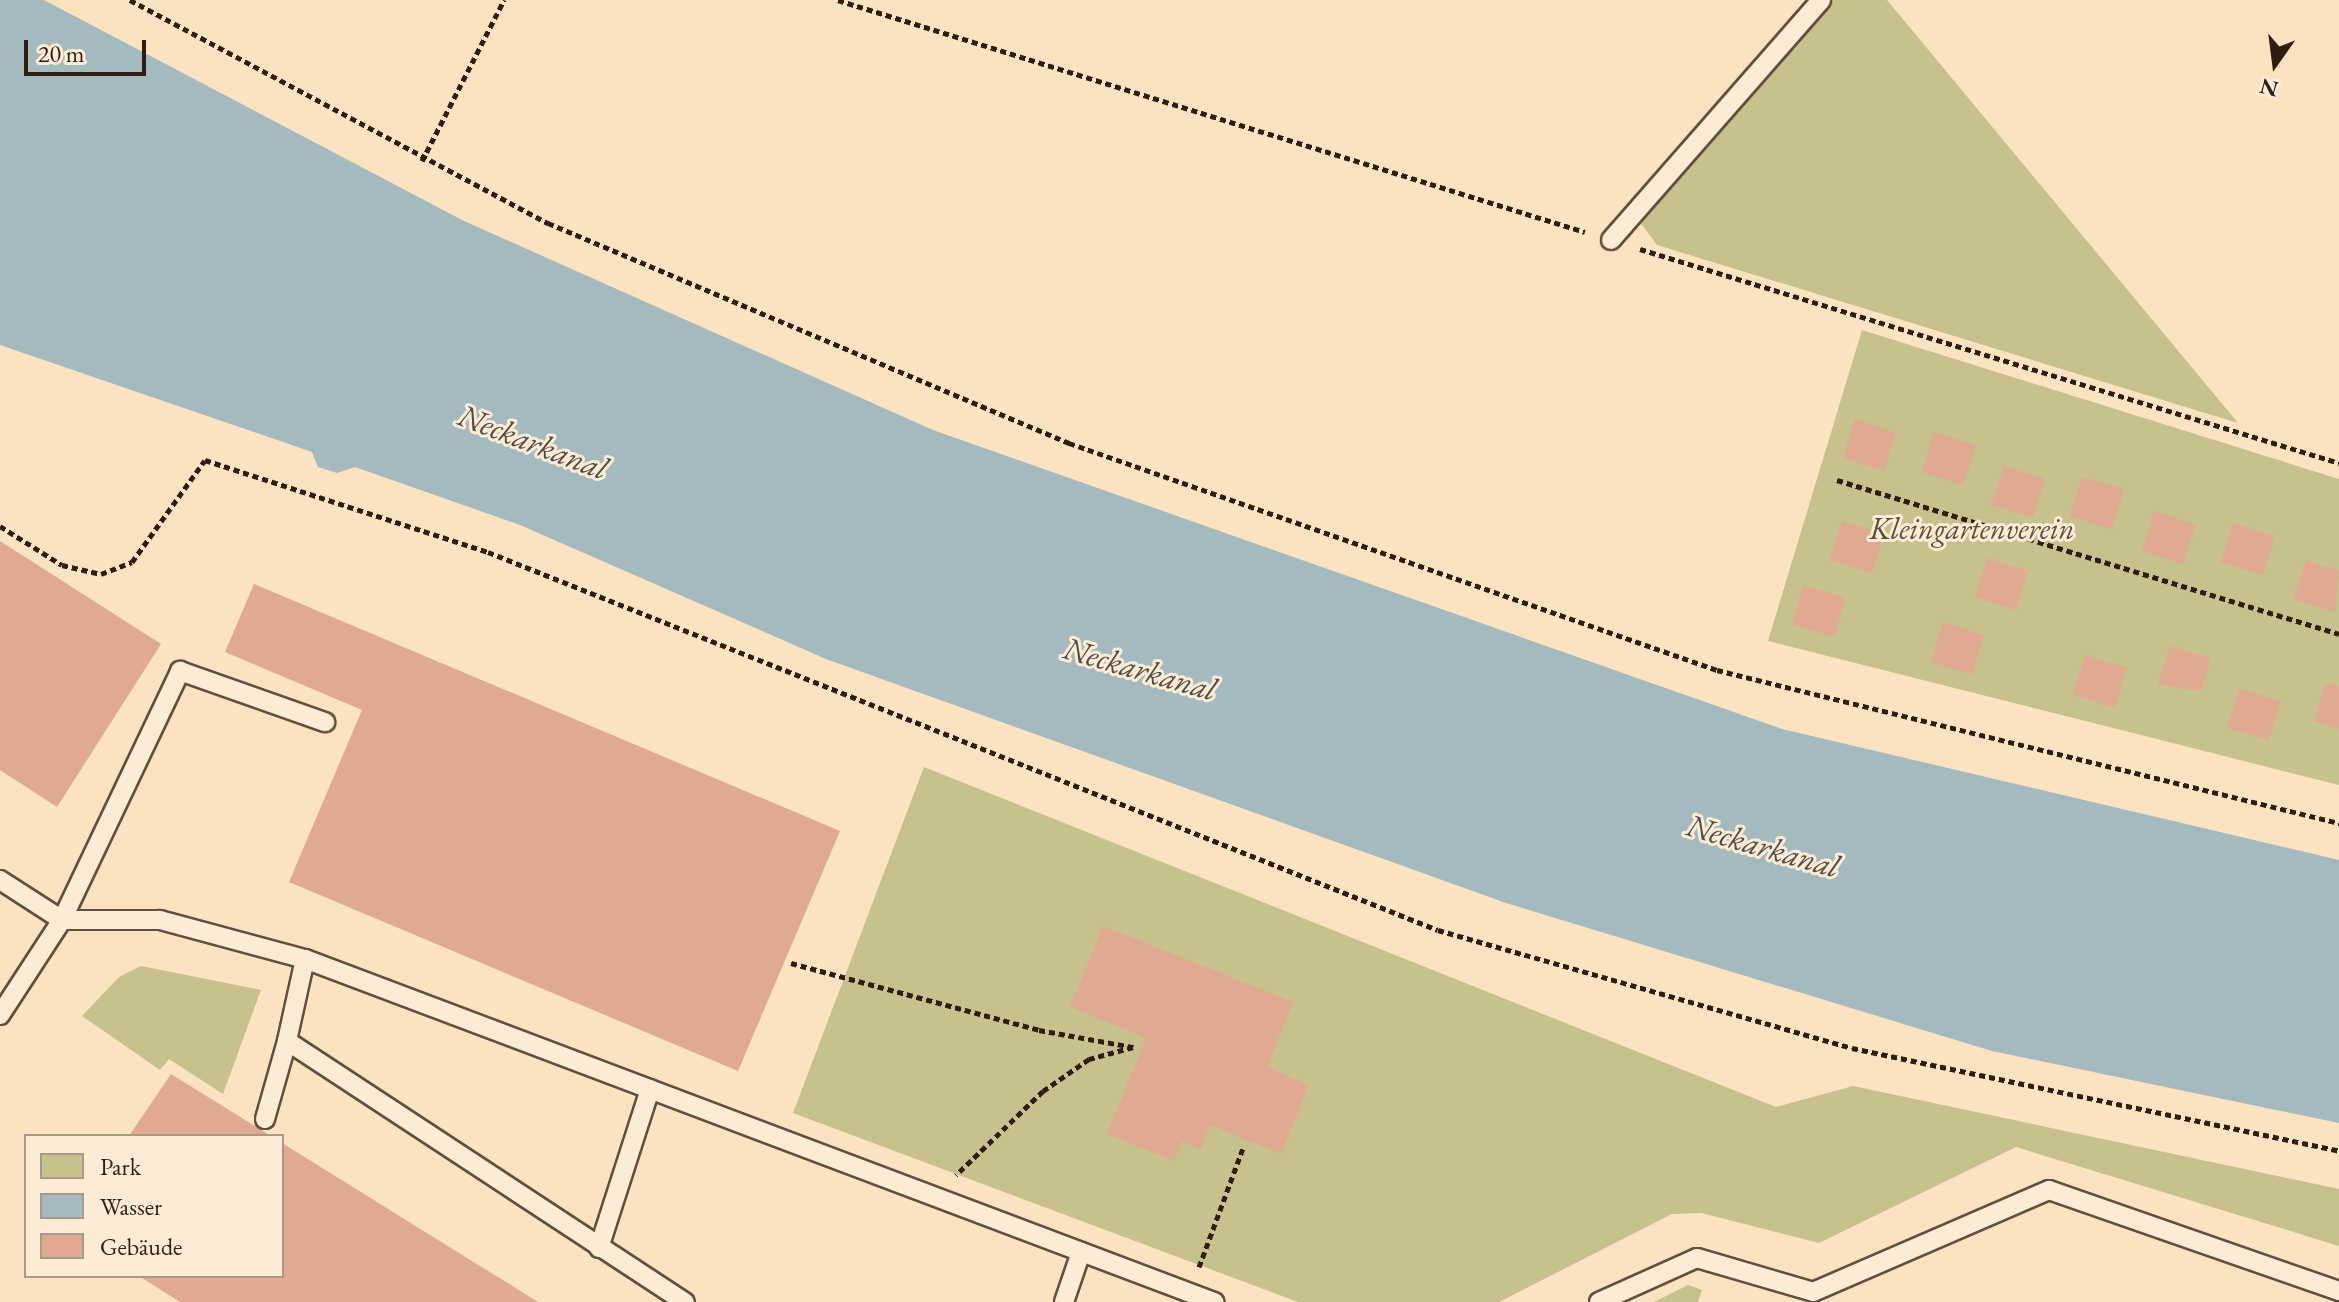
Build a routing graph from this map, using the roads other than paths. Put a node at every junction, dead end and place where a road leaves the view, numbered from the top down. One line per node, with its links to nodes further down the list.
1 (1821, 0): 2 (lane)
2 (1611, 240)
3 (325, 722): 5 (lane)
4 (0, 880): 5 (lane)
5 (62, 920): 6 (lane); 7 (lane)
6 (305, 959): 8 (lane); 9 (lane)
7 (0, 1015)
8 (287, 1041): 10 (lane); 11 (lane)
9 (650, 1089): 11 (lane); 12 (lane)
10 (265, 1119)
11 (599, 1248): 14 (lane)
12 (1081, 1252): 15 (lane); 16 (lane)
13 (2339, 1291): 17 (lane)
14 (685, 1302)
15 (1064, 1302)
16 (1214, 1302)
17 (1599, 1302)

